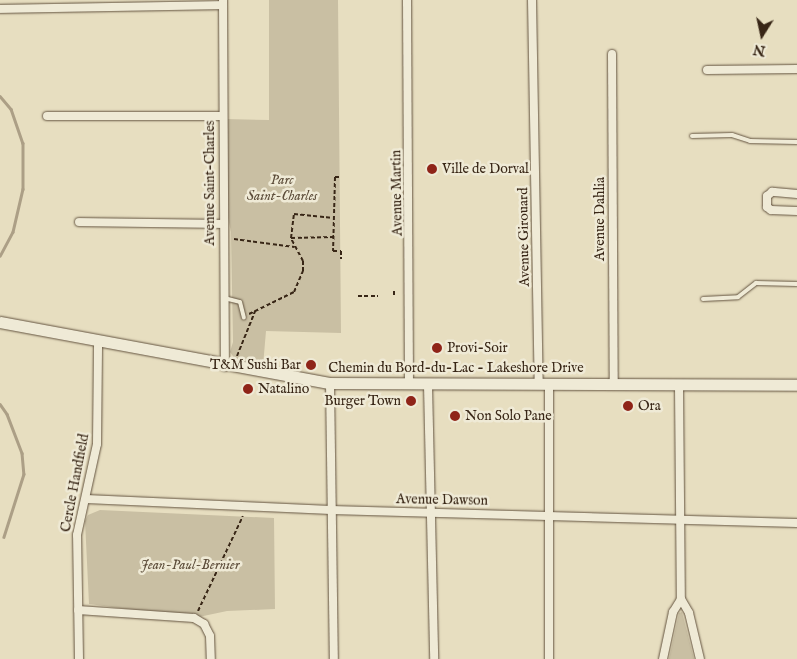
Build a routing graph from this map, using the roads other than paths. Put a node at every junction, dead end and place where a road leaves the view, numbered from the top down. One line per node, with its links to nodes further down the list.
1 (407, 0): 26 (street, Avenue Martin)
2 (532, 0): 24 (street, Avenue Girouard)
3 (224, 2): 4 (street); 9 (street, Avenue Saint-Charles)
4 (0, 10)
5 (612, 54): 25 (street, Avenue Dahlia)
6 (797, 69): 7 (street)
7 (708, 70)
8 (47, 116): 9 (street)
9 (223, 116): 15 (street, Avenue Saint-Charles)
10 (692, 136): 11 (lane)
11 (797, 142)
12 (797, 194): 13 (street)
13 (797, 211)
14 (79, 222): 15 (street)
15 (222, 224): 17 (street, Avenue Saint-Charles)
16 (797, 284): 18 (lane)
17 (224, 298): 19 (lane); 22 (street, Avenue Saint-Charles)
18 (703, 299)
19 (244, 318)
20 (0, 322): 21 (street, Chemin du Bord-du-Lac - Lakeshore Drive)
21 (98, 342): 22 (street, Chemin du Bord-du-Lac - Lakeshore Drive); 30 (street, Cercle Handfield)
22 (228, 364): 23 (street, Chemin du Bord-du-Lac - Lakeshore Drive)
23 (330, 383): 26 (street, Chemin du Bord-du-Lac - Lakeshore Drive); 31 (street)
24 (544, 383): 25 (street, Chemin du Bord-du-Lac - Lakeshore Drive); 27 (street, Chemin du Bord-du-Lac - Lakeshore Drive); 33 (street, Avenue Girouard)
25 (614, 384): 29 (street, Chemin du Bord-du-Lac - Lakeshore Drive)
26 (409, 385): 27 (street, Chemin du Bord-du-Lac - Lakeshore Drive)
27 (428, 385): 32 (street)
28 (797, 385): 29 (street, Chemin du Bord-du-Lac - Lakeshore Drive)
29 (679, 386): 34 (street)
30 (86, 499): 31 (street, Avenue Dawson); 37 (street, Cercle Handfield)
31 (332, 510): 32 (street, Avenue Dawson); 40 (street)
32 (431, 513): 33 (street, Avenue Dawson); 41 (street)
33 (548, 516): 34 (street, Avenue Dawson); 42 (street, Avenue Girouard)
34 (680, 520): 35 (street, Avenue Dawson); 36 (street)
35 (797, 523)
36 (681, 599): 43 (street); 44 (street)
37 (78, 610): 38 (street, Cercle Handfield); 39 (street)
38 (79, 659)
39 (211, 659)
40 (334, 659)
41 (434, 659)
42 (549, 659)
43 (663, 659)
44 (700, 659)

